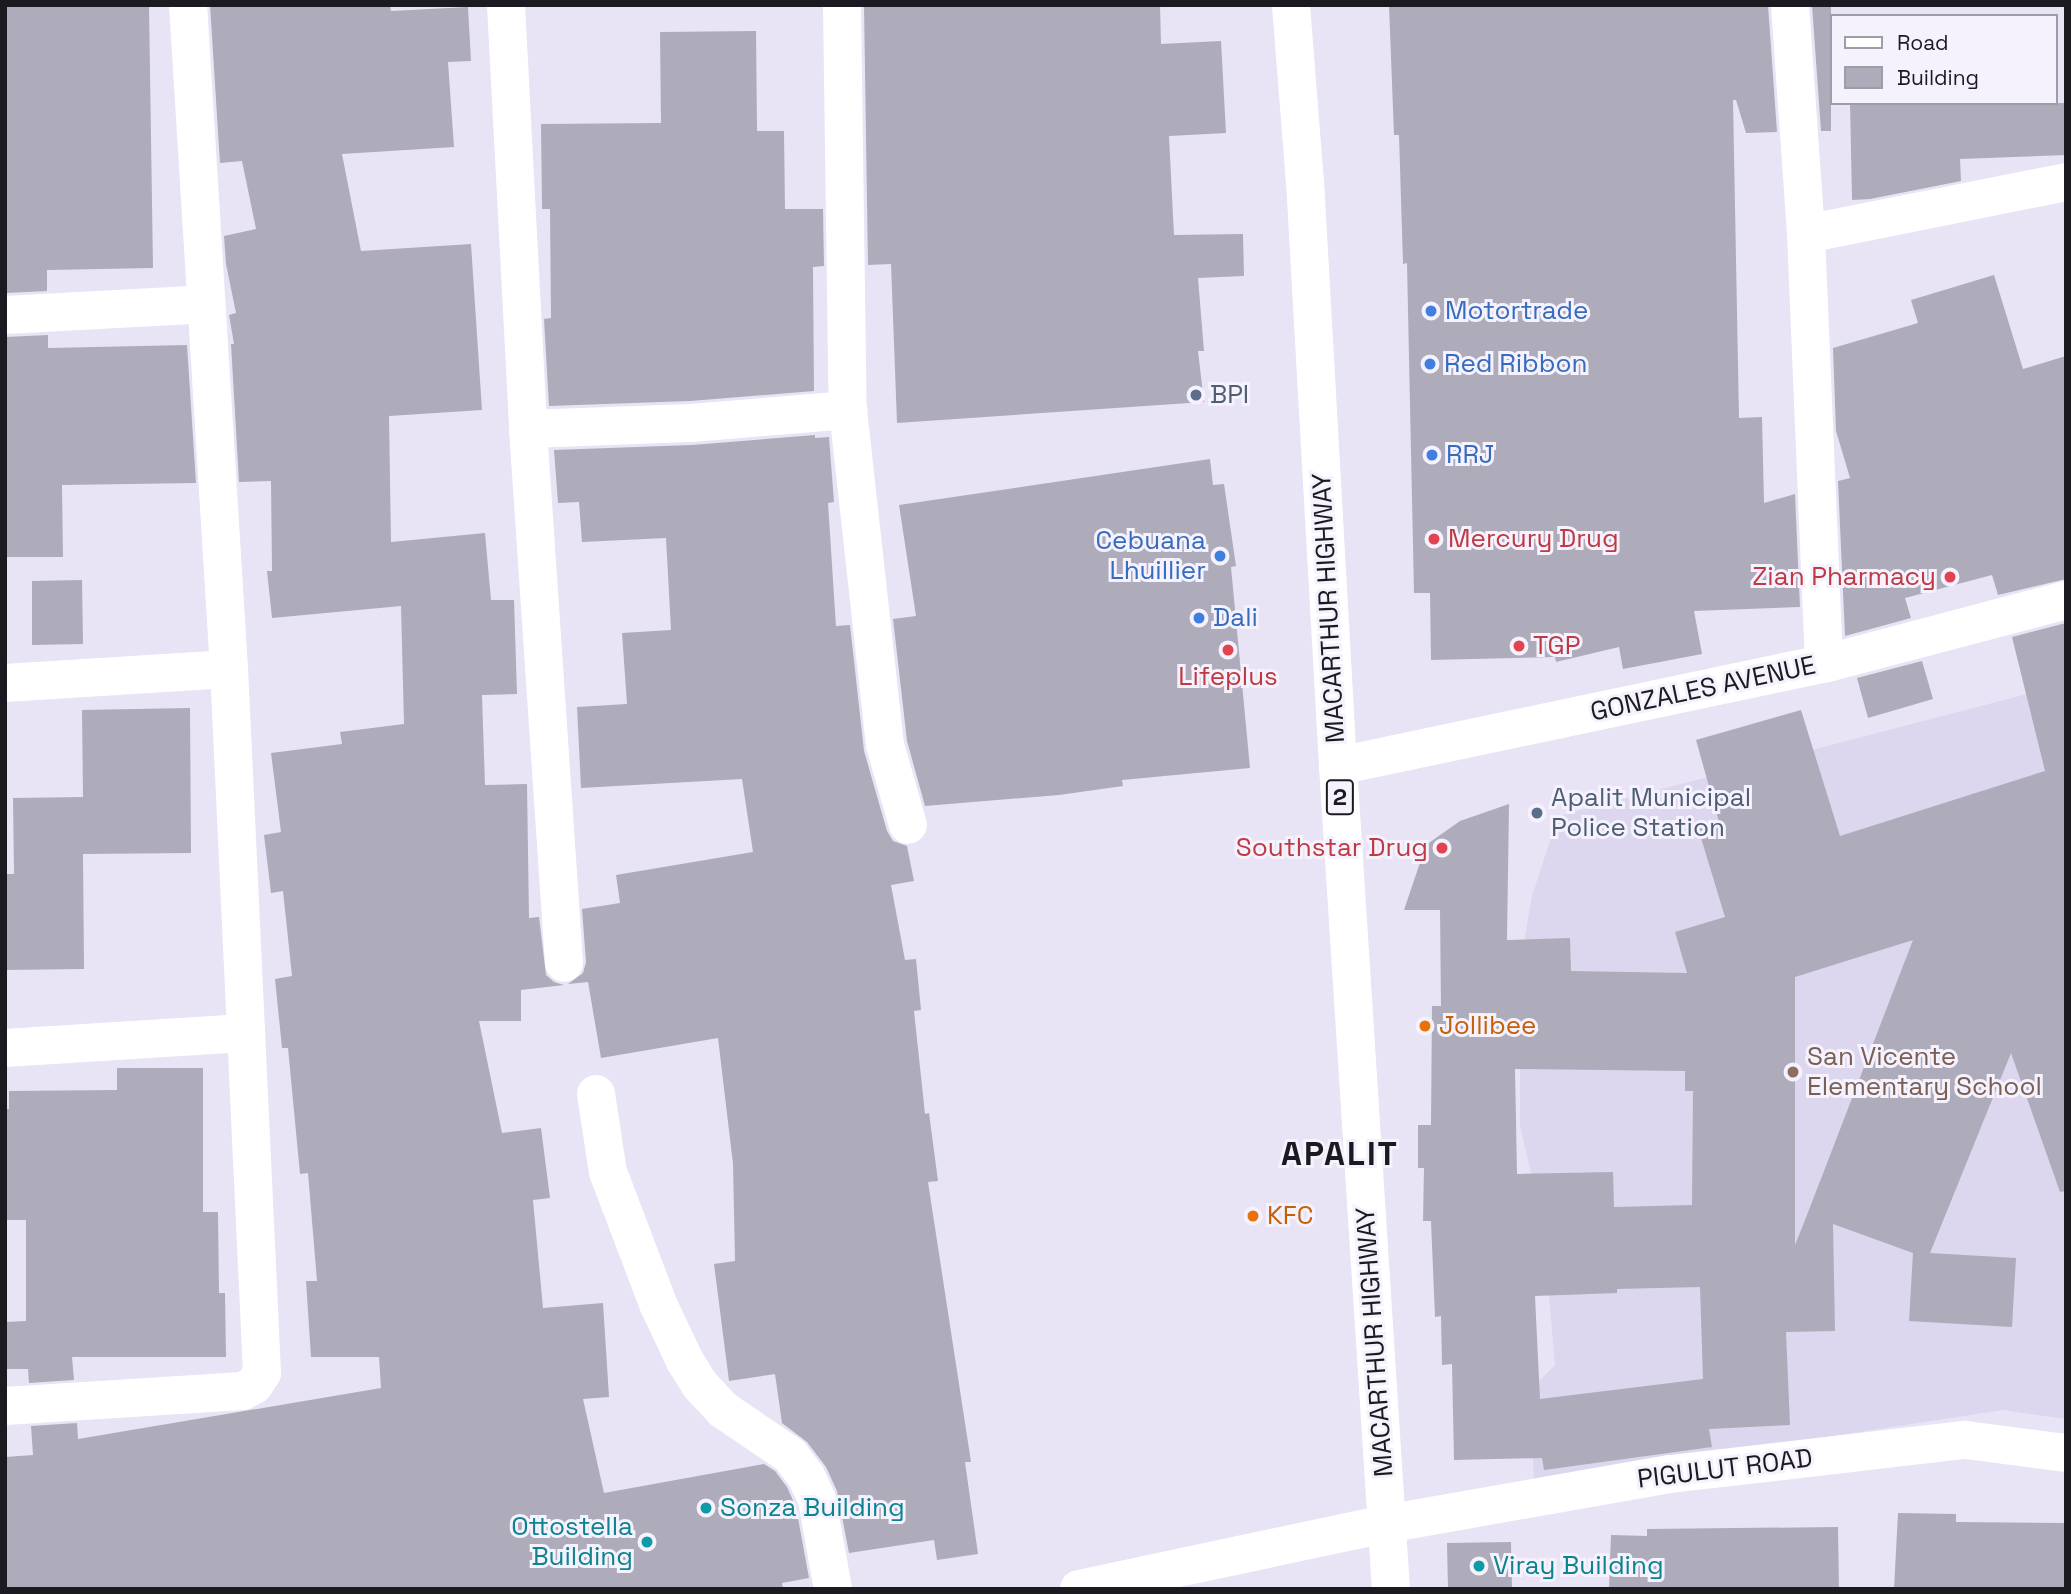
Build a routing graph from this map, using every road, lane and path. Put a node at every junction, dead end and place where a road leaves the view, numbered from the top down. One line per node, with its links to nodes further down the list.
1 (188, 5): 8 (main road)
2 (506, 5): 11 (main road)
3 (842, 5): 10 (main road)
4 (1291, 5): 16 (main road, MACARTHUR HIGHWAY / 2)
5 (1790, 5): 7 (main road)
6 (2066, 182): 7 (main road)
7 (1806, 234): 13 (main road)
8 (205, 304): 9 (main road); 14 (main road)
9 (5, 315)
10 (848, 410): 11 (main road); 17 (main road)
11 (528, 429): 18 (main road)
12 (2066, 600): 13 (main road, GONZALES AVENUE)
13 (1824, 664): 16 (main road, GONZALES AVENUE)
14 (229, 669): 15 (main road); 19 (main road)
15 (5, 683)
16 (1338, 766): 24 (main road, MACARTHUR HIGHWAY / 2)
17 (908, 825)
18 (564, 963)
19 (245, 1033): 20 (main road); 22 (main road)
20 (5, 1048)
21 (596, 1094): 25 (main road)
22 (5, 1406)
23 (2066, 1453): 24 (main road, PIGULUT ROAD)
24 (1386, 1524): 26 (main road, PIGULUT ROAD); 27 (main road, MACARTHUR HIGHWAY / 2)
25 (834, 1589)
26 (1079, 1589)
27 (1391, 1589)

